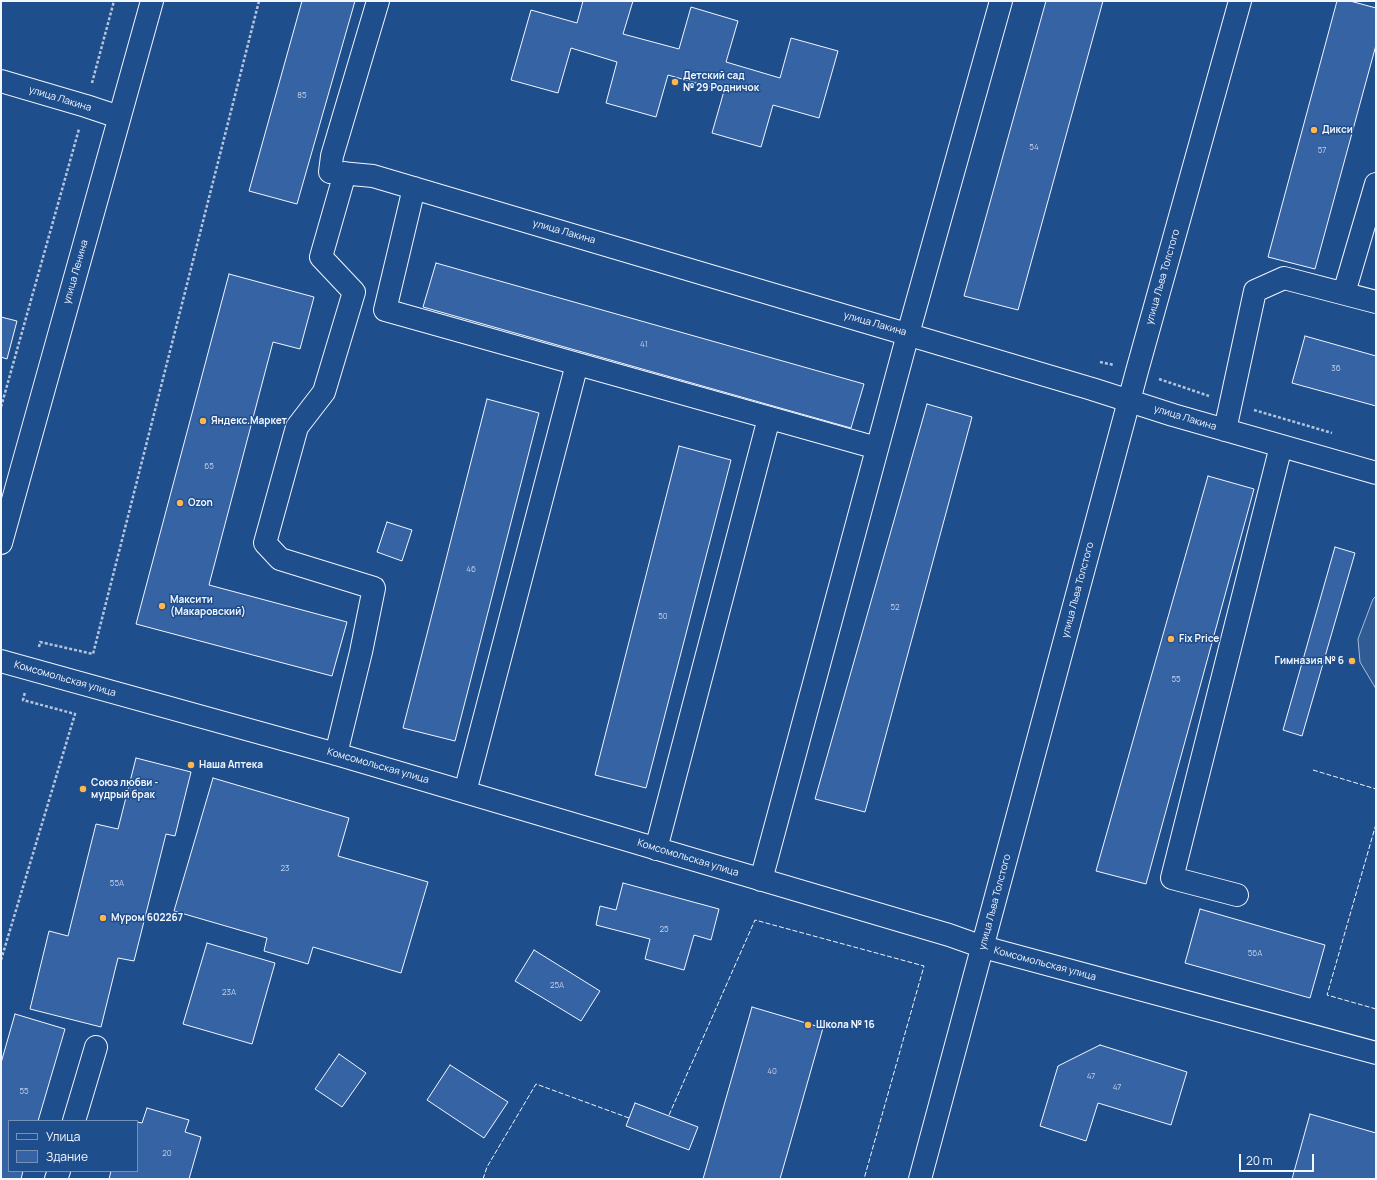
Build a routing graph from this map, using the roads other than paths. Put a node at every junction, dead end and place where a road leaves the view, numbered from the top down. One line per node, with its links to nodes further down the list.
1 (152, 1): 6 (street, улица Ленина)
2 (378, 1): 7 (street, улица Лакина)
3 (1001, 1): 14 (street)
4 (1240, 1): 16 (street, улица Льва Толстого)
5 (1, 81): 6 (street, улица Лакина)
6 (119, 117): 22 (street, улица Ленина)
7 (345, 173): 9 (street, улица Лакина); 11 (street)
8 (1376, 184): 10 (street)
9 (414, 188): 13 (street); 14 (street, улица Лакина)
10 (1344, 293): 12 (street); 18 (street)
11 (351, 302): 13 (street); 24 (street)
12 (1376, 302)
13 (385, 310): 15 (street)
14 (908, 334): 16 (street, улица Лакина); 20 (street)
15 (577, 364): 17 (street); 25 (street)
16 (1129, 400): 18 (street, улица Лакина); 29 (street, улица Льва Толстого)
17 (769, 418): 20 (street); 26 (street)
18 (1225, 430): 19 (street, улица Лакина)
19 (1281, 446): 21 (street, улица Лакина); 28 (street)
20 (877, 448): 27 (street)
21 (1376, 473)
22 (1, 542)
23 (1, 661): 24 (street, Комсомольская улица)
24 (336, 754): 25 (street, Комсомольская улица)
25 (465, 792): 26 (street, Комсомольская улица)
26 (656, 849): 27 (street, Комсомольская улица)
27 (761, 880): 29 (street, Комсомольская улица)
28 (1237, 895)
29 (983, 947): 31 (street, Комсомольская улица); 33 (street, улица Льва Толстого)
30 (96, 1047): 32 (street)
31 (1376, 1053)
32 (74, 1120)
33 (920, 1179)

